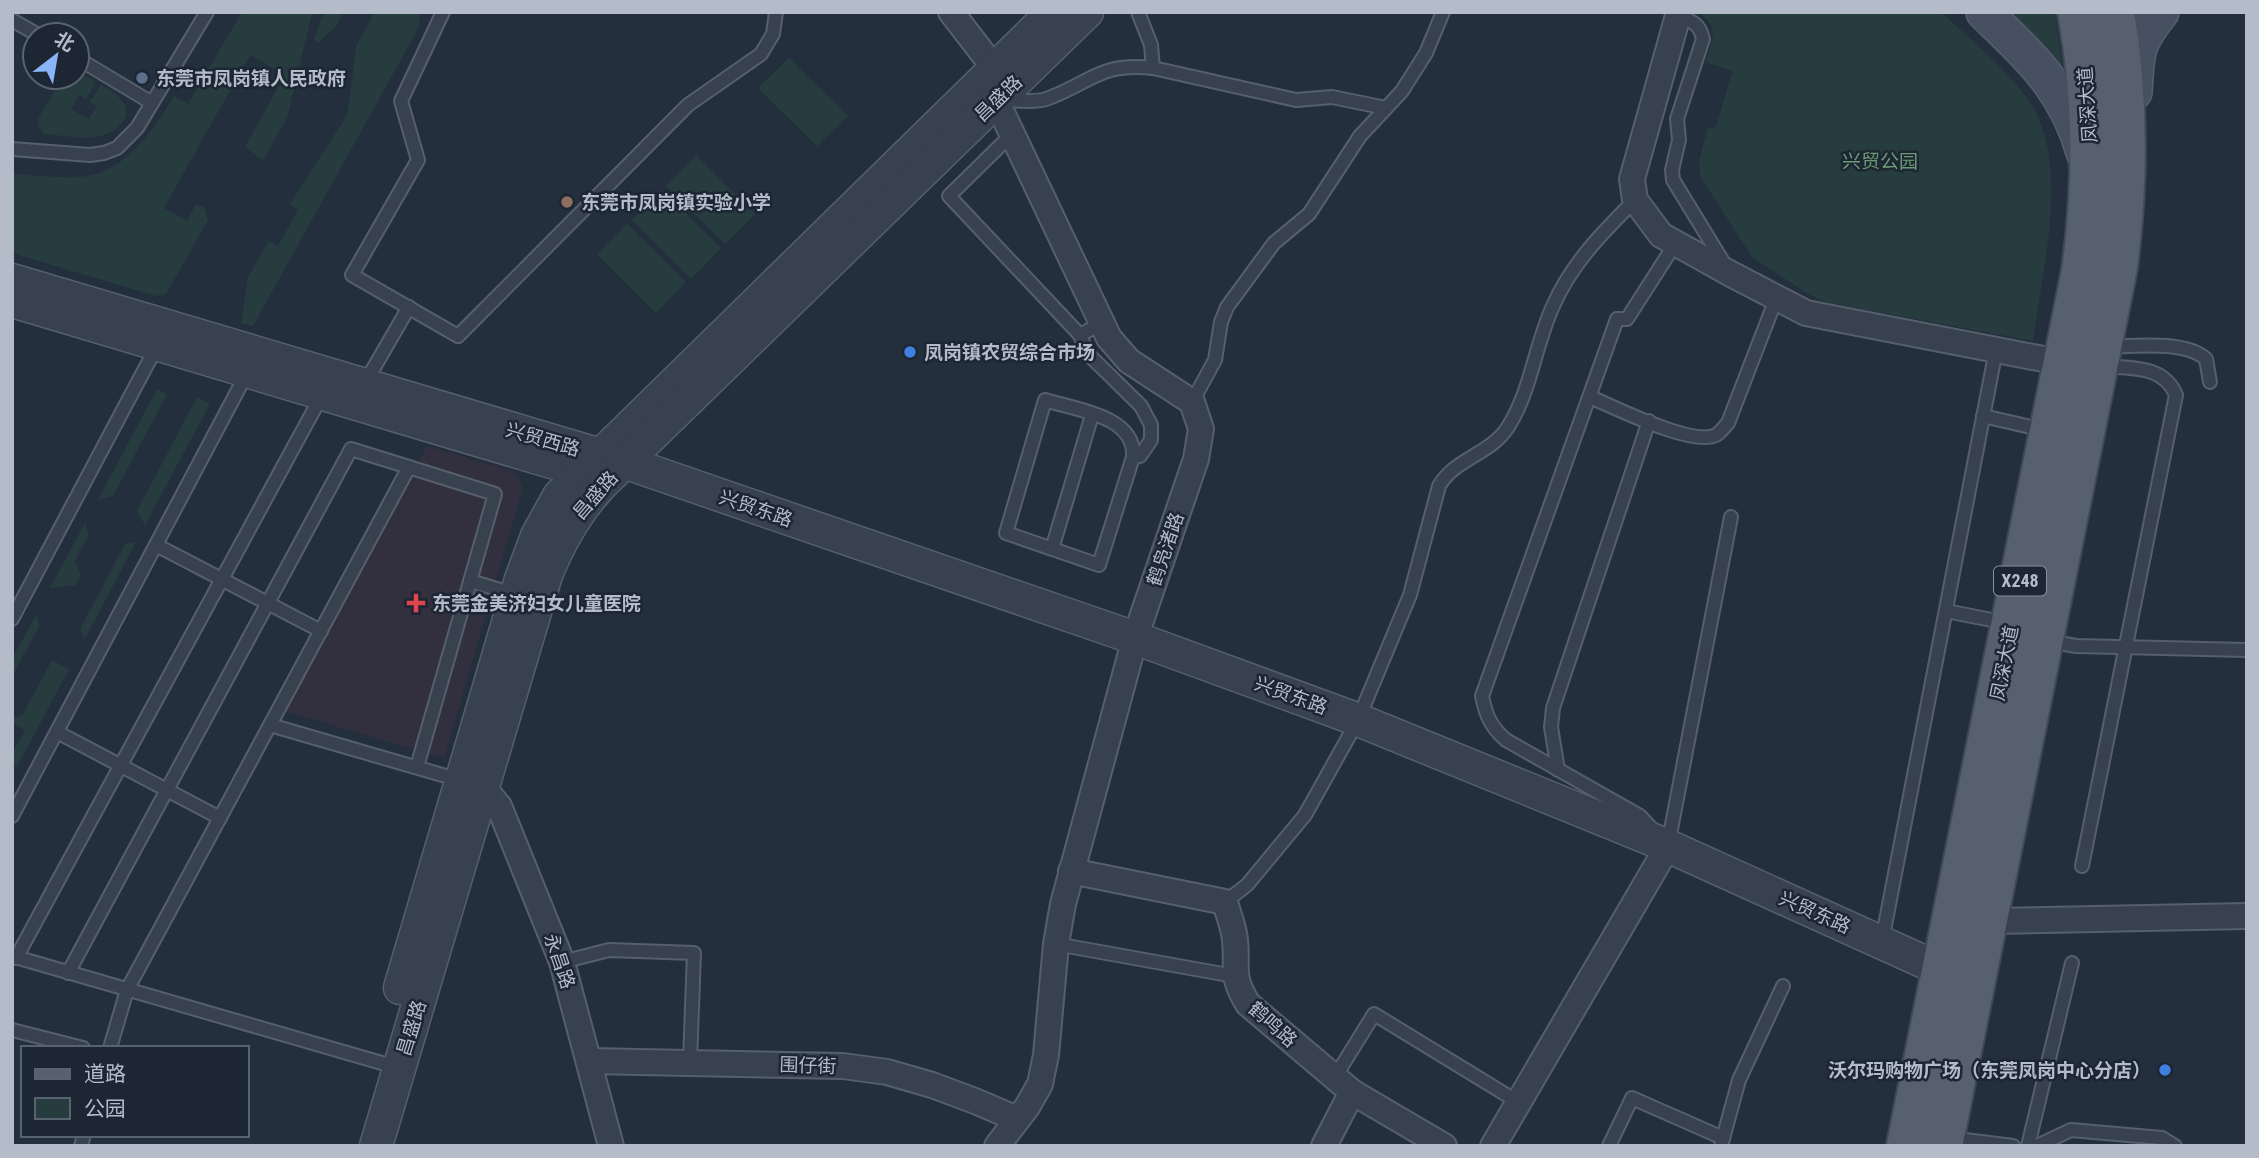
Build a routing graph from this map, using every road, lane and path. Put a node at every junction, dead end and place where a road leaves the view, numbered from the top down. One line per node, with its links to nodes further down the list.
1 (207, 12): 18 (lane)
2 (443, 12): 30 (lane)
3 (776, 12): 30 (lane)
4 (951, 12): 16 (street)
5 (1053, 12): 16 (street, 昌盛路)
6 (1087, 12): 17 (street, 昌盛路)
7 (1138, 12): 15 (lane)
8 (1443, 12): 19 (lane)
9 (1984, 12): 23 (main road)
10 (2077, 12): 23 (main road, 凤深大道 / X248)
11 (2115, 12): 22 (main road, 凤深大道 / X248)
12 (2161, 12): 22 (main road)
13 (1678, 14): 24 (street); 26 (lane)
14 (91, 66): 18 (lane)
15 (1153, 68): 17 (lane); 19 (lane)
16 (995, 69): 17 (street); 47 (street, 昌盛路)
17 (996, 100): 20 (street); 47 (street, 昌盛路)
18 (152, 103): 21 (lane)
19 (1386, 108): 41 (lane)
20 (1012, 134): 31 (street); 33 (lane)
21 (12, 149)
22 (2127, 158): 35 (main road, 凤深大道 / X248)
23 (2091, 176): 35 (main road, 凤深大道 / X248)
24 (1635, 200): 25 (street); 64 (lane)
25 (1675, 244): 26 (street); 40 (lane)
26 (1731, 274): 28 (street)
27 (12, 280): 32 (street, 兴贸西路)
28 (1776, 299): 34 (street); 44 (lane)
29 (12, 301): 32 (street, 兴贸西路)
30 (409, 307): 39 (lane)
31 (1102, 323): 33 (lane); 41 (street)
32 (161, 335): 36 (street, 兴贸西路); 57 (lane)
33 (1080, 335): 46 (lane)
34 (1996, 350): 35 (street); 43 (lane)
35 (2089, 358): 37 (lane); 45 (main road, 凤深大道 / X248); 61 (main road, 凤深大道 / X248); 62 (lane)
36 (251, 362): 38 (street, 兴贸西路); 50 (lane)
37 (2210, 382)
38 (327, 385): 39 (street, 兴贸西路); 47 (street, 兴贸西路); 52 (lane)
39 (364, 385): 47 (street, 兴贸西路)
40 (1590, 397): 44 (lane); 69 (lane)
41 (1192, 402): 60 (street, 鹤凫渚路)
42 (1092, 415): 46 (lane); 51 (lane); 51 (lane)
43 (1983, 416): 45 (lane); 56 (lane)
44 (1649, 421): 69 (lane)
45 (2050, 432): 58 (main road, 凤深大道 / X248)
46 (1133, 457): 51 (lane)
47 (603, 463): 54 (street, 昌盛路); 60 (street, 兴贸东路)
48 (409, 467): 53 (lane); 55 (lane); 59 (lane)
49 (1731, 517): 74 (lane)
50 (156, 545): 52 (lane); 66 (lane)
51 (1052, 549)
52 (221, 579): 55 (lane); 67 (lane)
53 (470, 582): 54 (lane); 68 (lane)
54 (527, 598): 70 (street, 昌盛路)
55 (268, 604): 59 (lane); 71 (lane)
56 (1946, 611): 58 (lane); 80 (lane)
57 (12, 619)
58 (2011, 624): 85 (main road, 凤深大道 / X248)
59 (321, 631): 65 (lane)
60 (1135, 639): 64 (street, 兴贸东路); 76 (street, 鹤凫渚路)
61 (2045, 641): 62 (lane); 79 (main road, 凤深大道 / X248)
62 (2126, 647): 63 (lane); 75 (lane)
63 (2247, 650)
64 (1358, 720): 74 (street, 兴贸东路); 77 (lane)
65 (270, 725): 68 (lane); 73 (lane)
66 (57, 732): 67 (lane); 72 (lane)
67 (120, 765): 71 (lane); 82 (lane)
68 (417, 767): 70 (lane)
69 (1558, 770): 74 (lane)
70 (472, 783): 83 (street, 永昌路); 95 (street, 昌盛路)
71 (167, 790): 73 (lane); 86 (lane)
72 (12, 816)
73 (220, 818): 89 (lane)
74 (1668, 846): 80 (street, 兴贸东路); 97 (street)
75 (2082, 866)
76 (1072, 871): 77 (street); 81 (street, 鹤凫渚路)
77 (1225, 902): 87 (street)
78 (2247, 916): 79 (street)
79 (1990, 921): 100 (main road, 凤深大道 / X248)
80 (1882, 943): 85 (street, 兴贸东路)
81 (1056, 944): 87 (lane); 98 (street, 鹤凫渚路)
82 (14, 957): 86 (lane)
83 (562, 962): 93 (street, 永昌路); 94 (lane)
84 (2072, 963): 112 (lane)
85 (1942, 970): 110 (main road, 凤深大道 / X248)
86 (68, 973): 89 (lane)
87 (1234, 976): 96 (street, 鹤鸣路)
88 (1783, 986): 101 (lane)
89 (127, 989): 92 (lane); 95 (lane)
90 (12, 1030): 91 (lane)
91 (75, 1046)
92 (111, 1046)
93 (589, 1061): 94 (street, 围仔街); 104 (street, 永昌路)
94 (690, 1062): 98 (street, 围仔街)
95 (388, 1065): 102 (street, 昌盛路); 103 (street, 昌盛路)
96 (1344, 1085): 97 (lane); 106 (street); 107 (street, 鹤鸣路)
97 (1518, 1102): 108 (street)
98 (1017, 1119): 105 (street, 鹤凫渚路)
99 (2060, 1139): 113 (lane); 114 (lane)
100 (1944, 1141): 111 (lane)
101 (1722, 1142): 109 (lane)
102 (353, 1146)
103 (376, 1146)
104 (611, 1146)
105 (997, 1146)
106 (1324, 1146)
107 (1444, 1146)
108 (1493, 1146)
109 (1609, 1146)
110 (1906, 1146)
111 (2013, 1146)
112 (2028, 1146)
113 (2037, 1146)
114 (2175, 1146)

